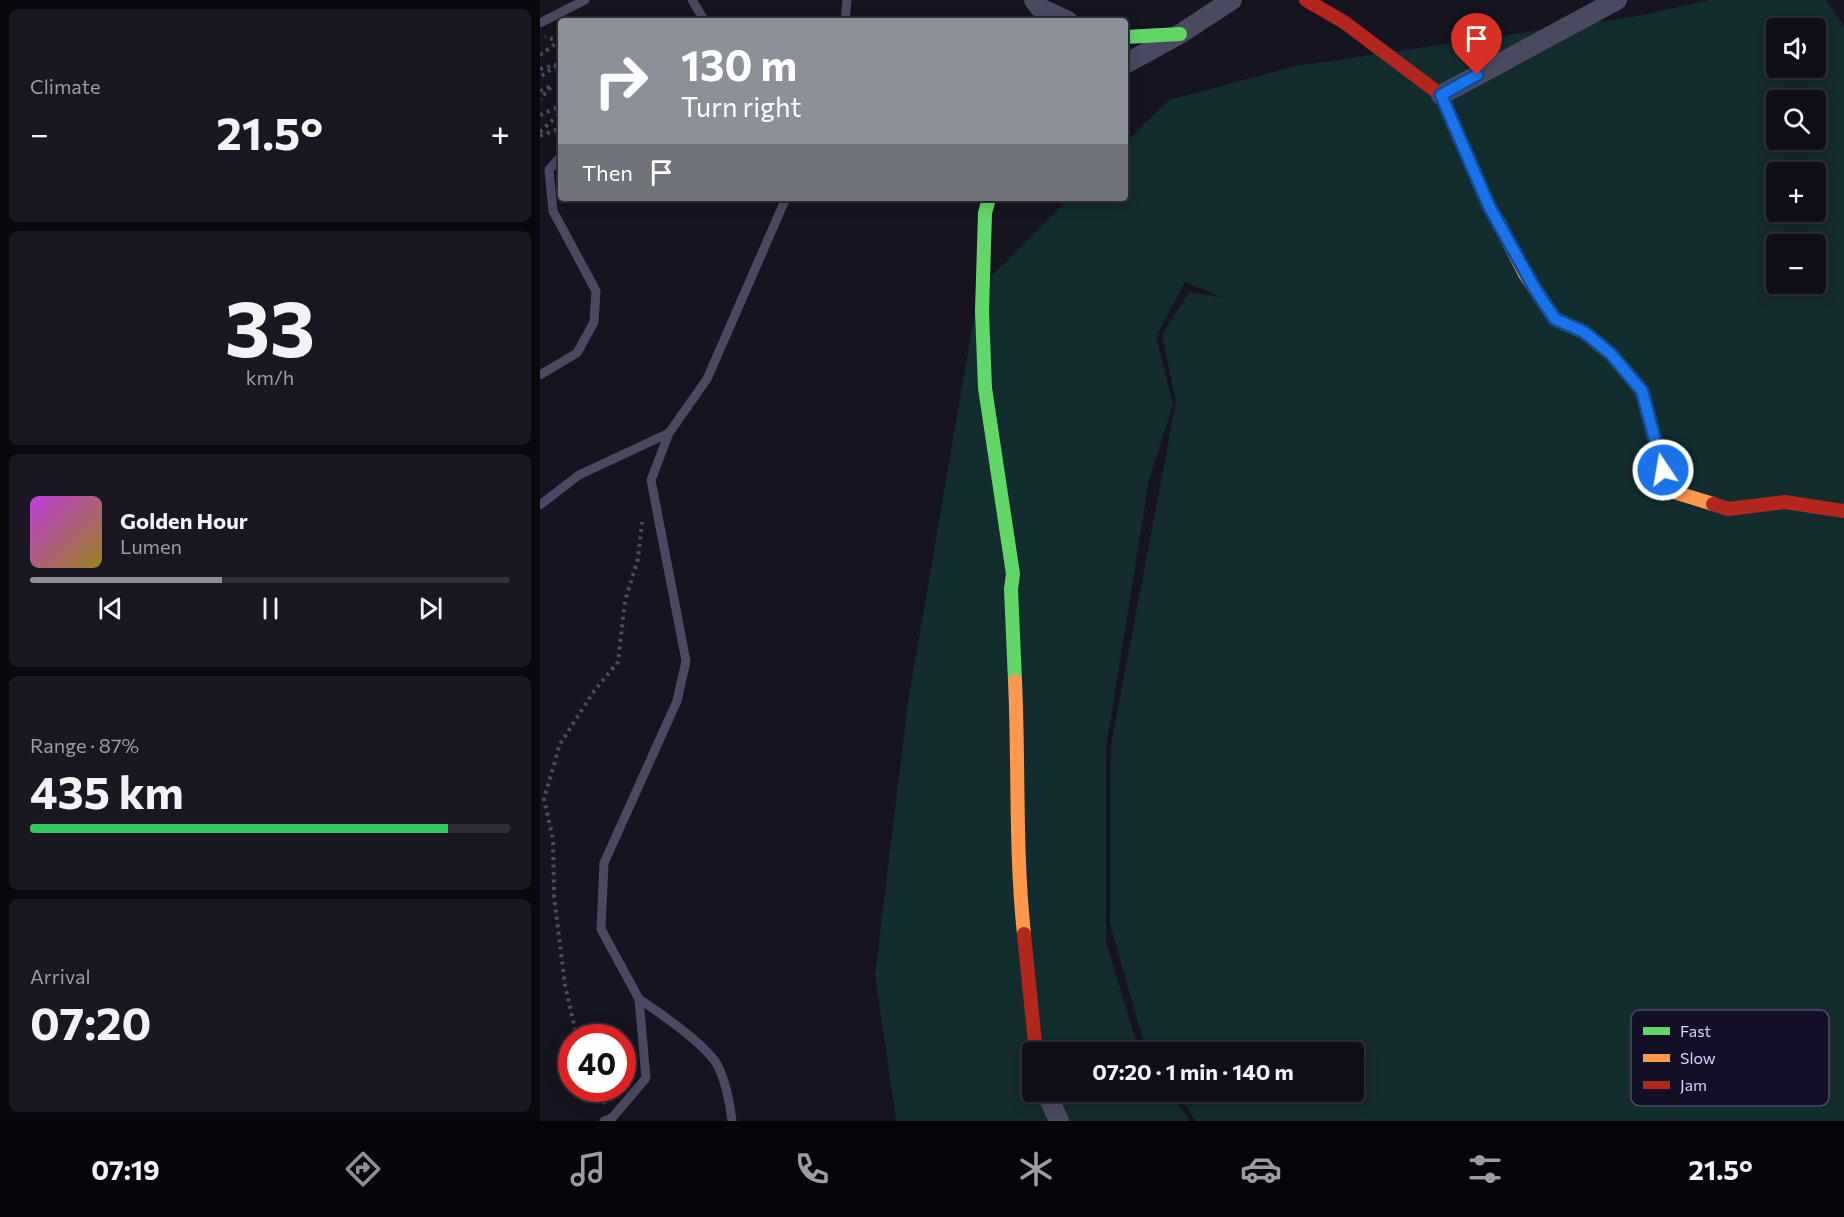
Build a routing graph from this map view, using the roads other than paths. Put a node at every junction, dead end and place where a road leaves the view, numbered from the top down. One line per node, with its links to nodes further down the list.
1 (585, 0): 11 (lane)
2 (692, 0): 8 (lane)
3 (847, 0): 9 (lane)
4 (1034, 0): 10 (street)
5 (1232, 0): 12 (street)
6 (1306, 0): 15 (street)
7 (1617, 0): 15 (street)
8 (704, 18)
9 (845, 18)
10 (1062, 18)
11 (540, 23)
12 (1180, 34): 13 (street); 14 (street)
13 (1128, 37)
14 (1128, 62)
15 (1441, 95): 22 (street)
16 (558, 160): 19 (lane)
17 (785, 201): 20 (lane)
18 (988, 201): 24 (street)
19 (540, 375)
20 (669, 433): 21 (lane); 23 (lane)
21 (540, 505)
22 (1844, 511)
23 (639, 999): 26 (lane); 27 (lane)
24 (1035, 1042)
25 (1050, 1102): 28 (street)
26 (604, 1121)
27 (732, 1121)
28 (1059, 1121)

